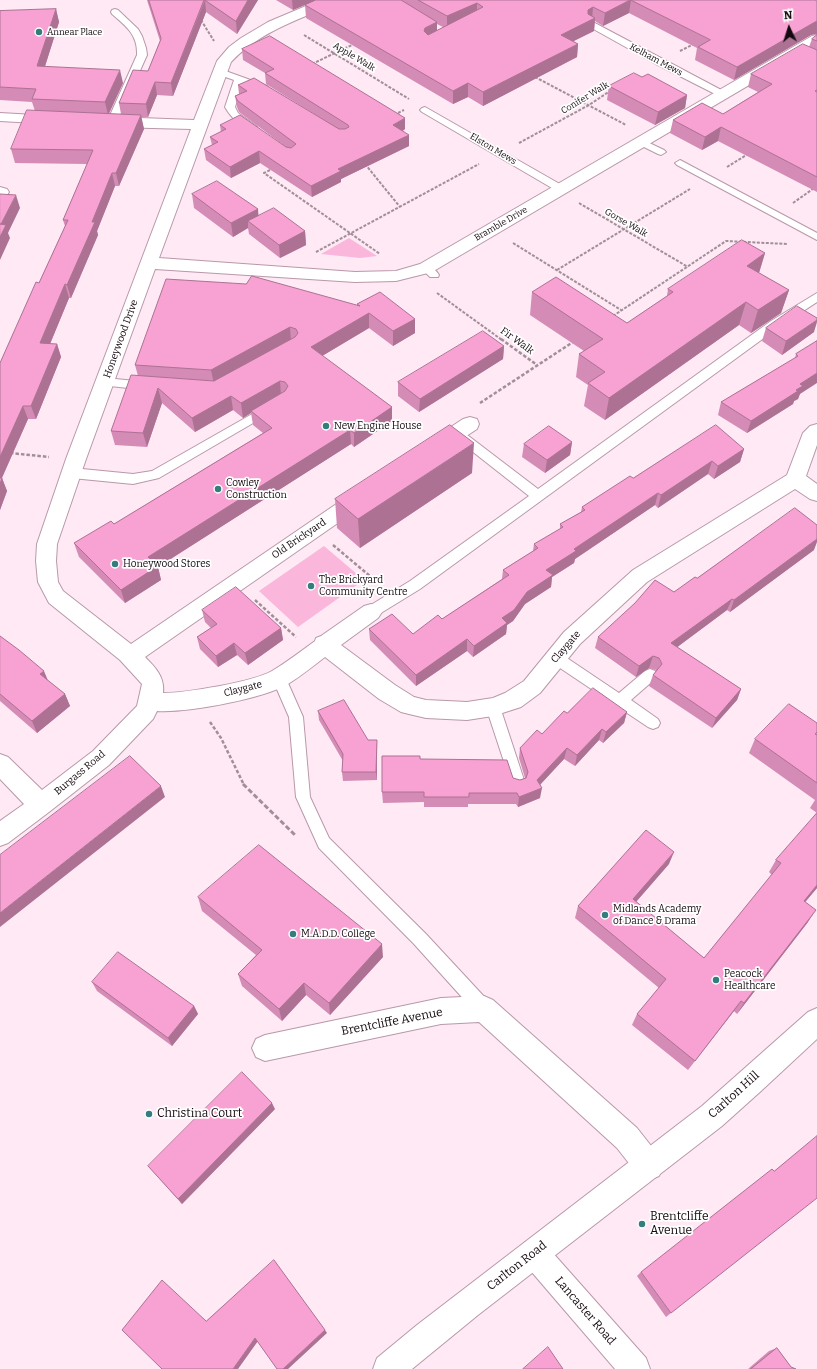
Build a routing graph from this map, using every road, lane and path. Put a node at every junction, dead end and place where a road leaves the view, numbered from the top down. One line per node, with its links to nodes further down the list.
1 (332, 0): 4 (street, Honeywood Drive)
2 (115, 12): 26 (lane)
3 (198, 16): 11 (path)
4 (283, 22): 9 (path, Apple Walk); 11 (street, Honeywood Drive)
5 (591, 24): 10 (lane, Kelham Mews)
6 (817, 39): 17 (street, Bramble Drive)
7 (356, 43): 9 (path)
8 (694, 44): 10 (path)
9 (334, 54): 12 (path); 18 (path, Apple Walk)
10 (659, 62): 17 (lane, Kelham Mews)
11 (222, 66): 14 (lane); 27 (street, Honeywood Drive)
12 (306, 67)
13 (529, 74): 19 (path)
14 (239, 78): 16 (lane); 28 (lane)
15 (614, 89): 19 (path, Conifer Walk)
16 (269, 91)
17 (722, 94): 29 (street, Bramble Drive)
18 (411, 100)
19 (589, 105): 29 (path); 32 (path, Conifer Walk)
20 (410, 107): 23 (path)
21 (426, 110): 32 (lane, Elston Mews)
22 (0, 117): 24 (street)
23 (389, 118)
24 (64, 120)
25 (96, 121): 26 (street)
26 (112, 122): 27 (street)
27 (199, 125): 46 (street, Honeywood Drive)
28 (260, 133)
29 (645, 140): 31 (lane); 38 (street, Bramble Drive)
30 (753, 151): 36 (path)
31 (661, 152)
32 (500, 153): 38 (lane, Elston Mews); 40 (path, Conifer Walk)
33 (361, 159): 40 (path)
34 (680, 163): 36 (lane)
35 (276, 167): 43 (path, Fir Walk)
36 (708, 178): 41 (path); 44 (lane)
37 (817, 186): 39 (path)
38 (559, 190): 41 (path, Gorse Walk); 42 (street, Bramble Drive)
39 (792, 204)
40 (400, 207): 43 (path, Conifer Walk)
41 (624, 229): 47 (path, Gorse Walk); 48 (path)
42 (490, 230): 48 (path); 50 (street, Bramble Drive)
43 (349, 234): 49 (path, Conifer Walk); 50 (path, Fir Walk)
44 (817, 237)
45 (789, 244): 47 (path)
46 (149, 263): 49 (street, Bramble Drive); 56 (street, Honeywood Drive)
47 (688, 267): 52 (path)
48 (557, 270): 52 (path)
49 (281, 272): 50 (street, Bramble Drive)
50 (409, 273): 55 (path, Fir Walk)
51 (817, 297): 67 (lane)
52 (621, 310): 53 (path)
53 (608, 319)
54 (576, 340): 55 (path)
55 (537, 365): 59 (path, Fir Walk)
56 (105, 382): 57 (lane); 63 (street, Honeywood Drive)
57 (158, 387)
58 (276, 405): 63 (lane)
59 (464, 428): 62 (street); 67 (lane)
60 (817, 431): 64 (street)
61 (8, 453): 63 (path)
62 (418, 459)
63 (74, 466): 73 (street, Honeywood Drive)
64 (795, 479): 66 (street); 74 (street, Claygate)
65 (379, 485): 68 (street, Old Brickyard)
66 (817, 494)
67 (538, 496): 70 (lane)
68 (314, 529): 69 (street, Old Brickyard); 70 (path)
69 (236, 582): 72 (path); 73 (street, Old Brickyard)
70 (394, 596): 71 (lane)
71 (371, 612): 72 (street, Claygate)
72 (318, 649): 76 (street, Claygate); 80 (street, Claygate)
73 (128, 654): 78 (street, Honeywood Drive)
74 (556, 658): 79 (lane); 80 (street, Claygate)
75 (650, 675): 79 (lane)
76 (279, 678): 77 (street, Claygate); 86 (lane)
77 (193, 699): 78 (street, Claygate); 86 (path)
78 (150, 701): 84 (street, Burgass Road)
79 (620, 701): 81 (lane)
80 (493, 707): 83 (lane)
81 (653, 722)
82 (0, 764): 84 (street)
83 (518, 783)
84 (41, 805): 85 (street, Burgass Road)
85 (0, 835)
86 (324, 843): 87 (lane)
87 (484, 1009): 89 (street, Brentcliffe Avenue); 90 (street)
88 (817, 1021): 90 (street, Carlton Hill)
89 (262, 1049)
90 (649, 1166): 91 (street, Carlton Road)
91 (534, 1253): 92 (street, Carlton Road); 93 (street, Lancaster Road)
92 (388, 1369)
93 (635, 1369)

